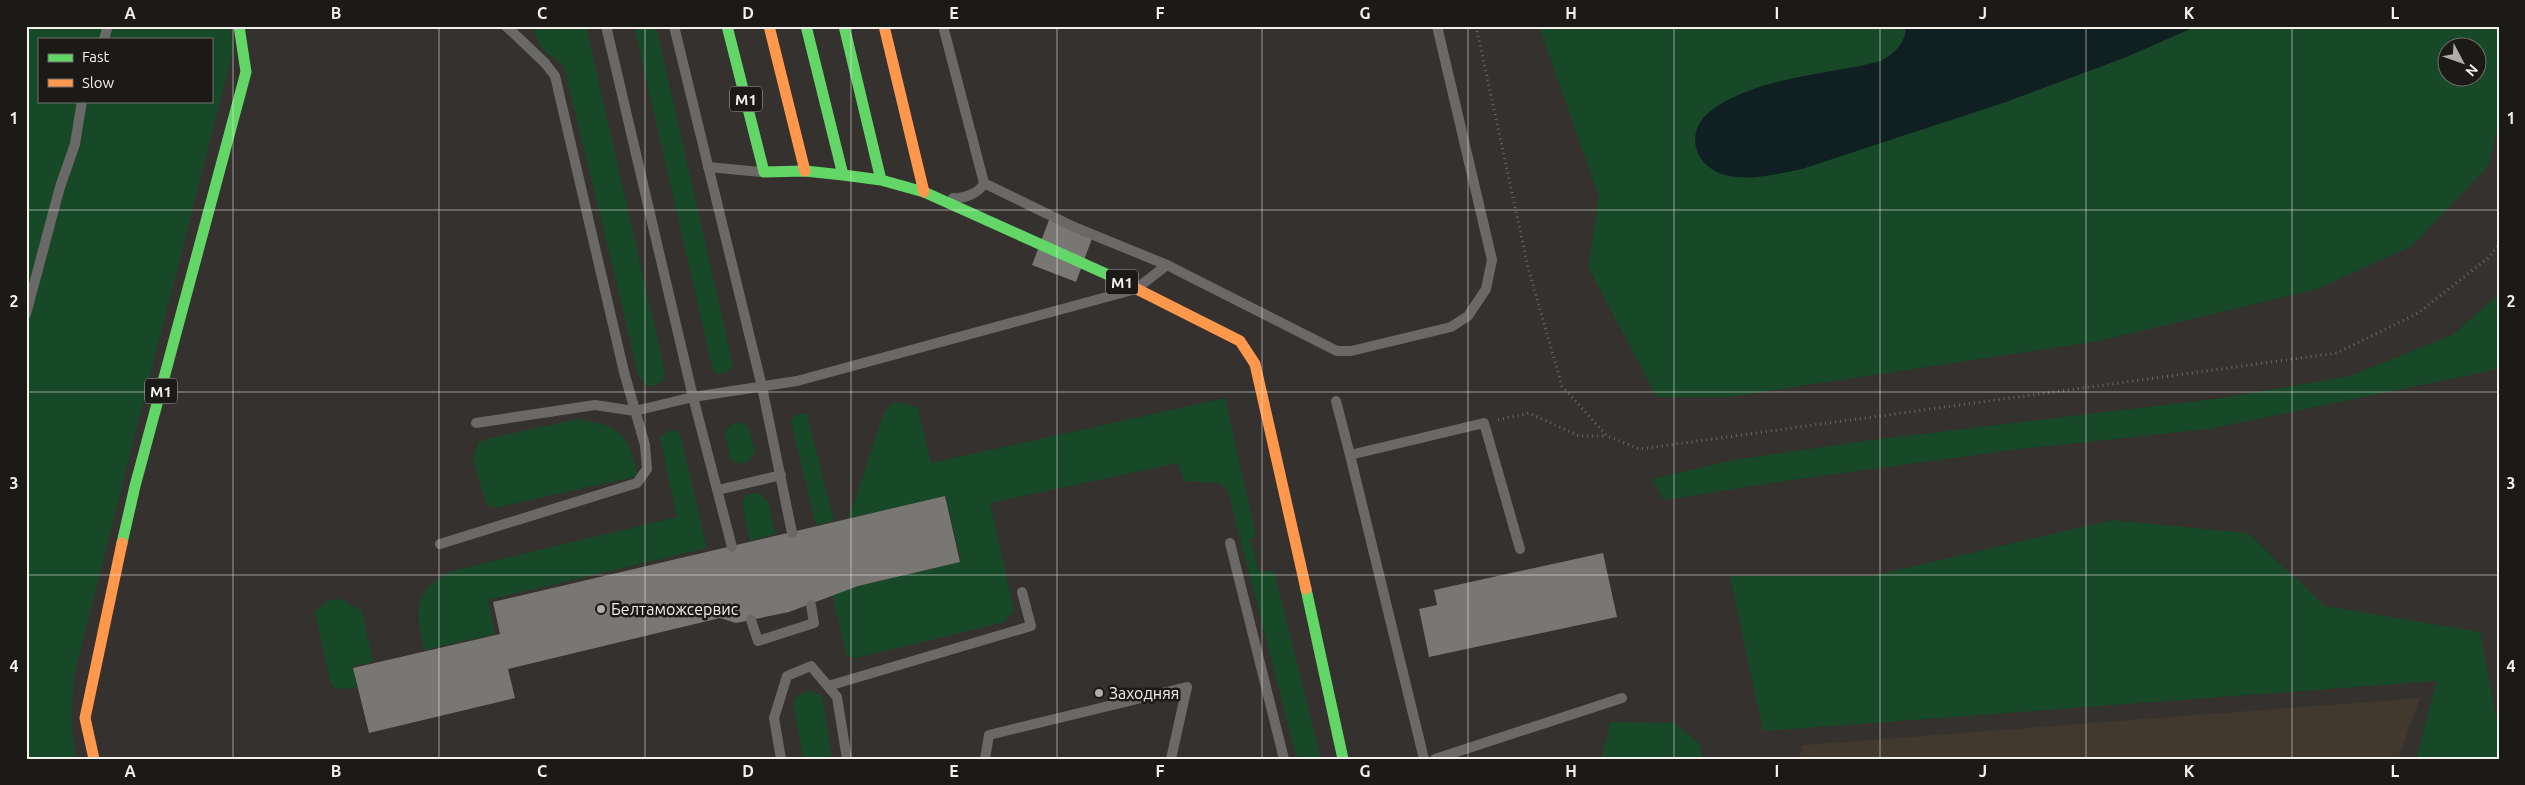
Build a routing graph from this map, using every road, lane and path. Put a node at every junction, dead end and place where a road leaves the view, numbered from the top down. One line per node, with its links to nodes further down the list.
1 (108, 26): 14 (lane)
2 (239, 26): 49 (highway, М1)
3 (506, 26): 32 (lane)
4 (606, 26): 30 (lane)
5 (674, 26): 16 (lane)
6 (728, 26): 19 (highway, М1)
7 (769, 26): 18 (highway, М1)
8 (806, 26): 20 (highway)
9 (844, 26): 21 (highway)
10 (884, 26): 24 (highway)
11 (943, 26): 22 (lane)
12 (1438, 26): 26 (lane)
13 (1476, 26): 35 (path)
14 (104, 38)
15 (82, 102): 28 (lane)
16 (708, 167): 19 (lane); 29 (lane)
17 (899, 168): 23 (highway)
18 (805, 171): 19 (highway, М1); 20 (highway, М1)
19 (764, 172)
20 (843, 175): 21 (highway, М1)
21 (882, 180): 23 (highway, М1)
22 (984, 183): 24 (lane); 26 (lane)
23 (904, 188): 24 (highway, М1)
24 (929, 194): 27 (highway, М1)
25 (2499, 245): 35 (path)
26 (1167, 265): 27 (lane)
27 (1136, 288): 29 (lane); 55 (highway, М1)
28 (26, 314)
29 (762, 388): 30 (lane); 37 (lane)
30 (693, 397): 32 (lane); 38 (lane)
31 (1336, 401): 36 (lane)
32 (635, 411): 33 (lane); 41 (lane)
33 (476, 423)
34 (1484, 424): 35 (path); 36 (lane); 43 (lane)
35 (1607, 436)
36 (1350, 455): 56 (lane)
37 (781, 475): 38 (lane); 39 (lane)
38 (718, 490): 42 (lane)
39 (792, 533)
40 (1230, 543): 54 (lane)
41 (440, 544)
42 (732, 547)
43 (1520, 549)
44 (1022, 592): 47 (lane)
45 (811, 605): 46 (lane)
46 (751, 620)
47 (828, 686): 50 (lane); 51 (lane)
48 (1622, 698): 57 (lane)
49 (94, 759)
50 (781, 759)
51 (847, 759)
52 (985, 759): 53 (lane)
53 (1171, 759)
54 (1284, 759)
55 (1343, 759)
56 (1424, 759)
57 (1435, 759)

